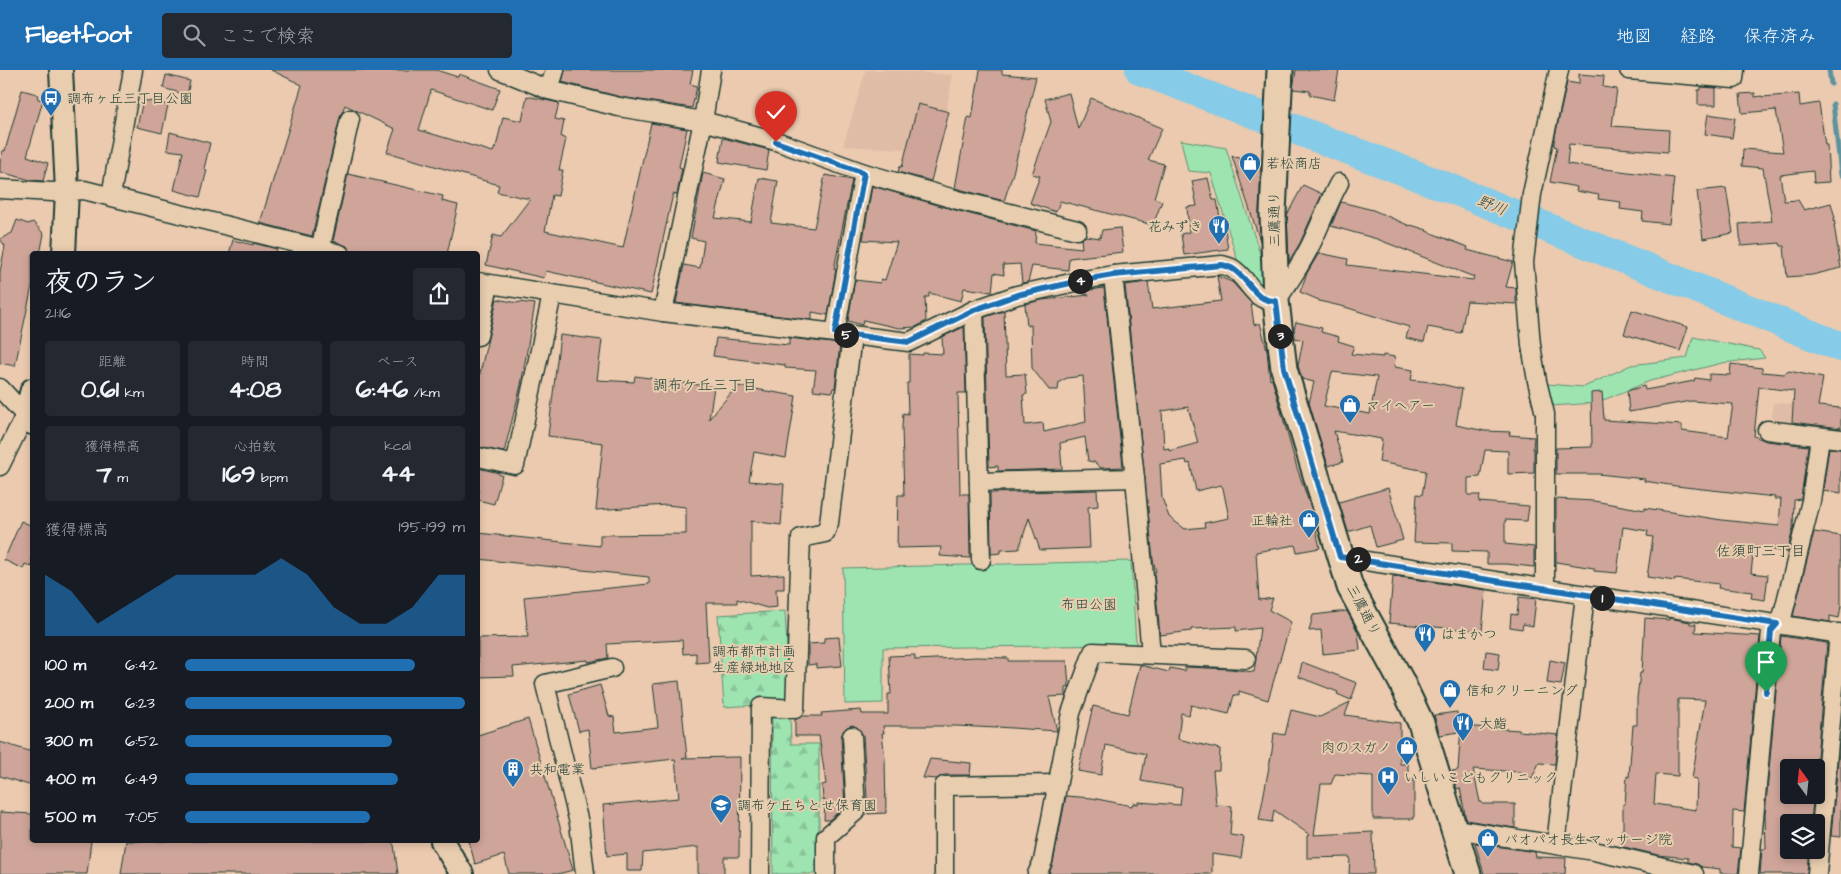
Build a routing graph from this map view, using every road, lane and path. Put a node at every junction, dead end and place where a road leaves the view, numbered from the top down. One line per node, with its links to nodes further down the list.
1 (61, 70): 16 (street)
2 (133, 70): 17 (street)
3 (500, 70): 10 (street)
4 (555, 70): 10 (street)
5 (711, 70): 12 (street)
6 (1280, 70): 26 (main road, 三鷹通り)
7 (1559, 70): 42 (street)
8 (1629, 70): 9 (street)
9 (1735, 70)
10 (549, 90): 12 (street)
11 (350, 119): 20 (street)
12 (703, 121): 13 (street); 28 (street)
13 (864, 173): 18 (street); 30 (street)
14 (1339, 183): 26 (street)
15 (0, 190): 16 (street)
16 (67, 191): 17 (street); 21 (street)
17 (111, 196): 19 (street)
18 (1077, 230)
19 (301, 249): 20 (street)
20 (320, 250): 22 (street)
21 (64, 251)
22 (325, 251)
23 (1113, 275): 26 (street); 27 (street); 38 (street)
24 (483, 283): 25 (street); 29 (street)
25 (552, 294): 28 (street); 36 (street)
26 (1276, 301): 40 (main road, 三鷹通り)
27 (974, 310): 30 (street); 39 (street)
28 (662, 312): 30 (street)
29 (480, 315)
30 (844, 334): 56 (street)
31 (0, 388): 32 (street)
32 (29, 419): 37 (street)
33 (1767, 430): 34 (street)
34 (1820, 437): 35 (street); 44 (street)
35 (1841, 439)
36 (480, 457)
37 (0, 466)
38 (1135, 478): 39 (street); 46 (street)
39 (979, 482): 41 (street)
40 (1340, 557): 42 (street); 51 (main road, 三鷹通り)
41 (981, 560)
42 (1545, 589): 43 (street)
43 (1585, 595): 44 (street); 53 (street)
44 (1777, 624): 45 (street); 62 (street)
45 (1840, 633): 63 (street)
46 (1151, 654): 47 (street); 50 (street)
47 (1246, 659)
48 (612, 668): 55 (street)
49 (852, 736): 57 (street)
50 (1057, 784): 58 (street); 59 (street)
51 (1455, 829): 53 (street); 60 (main road, 三鷹通り)
52 (443, 843): 54 (street)
53 (1556, 844): 61 (street)
54 (462, 874)
55 (585, 874)
56 (760, 874)
57 (826, 874)
58 (944, 874)
59 (1037, 874)
60 (1468, 874)
61 (1694, 874)
62 (1749, 874)
63 (1817, 874)

